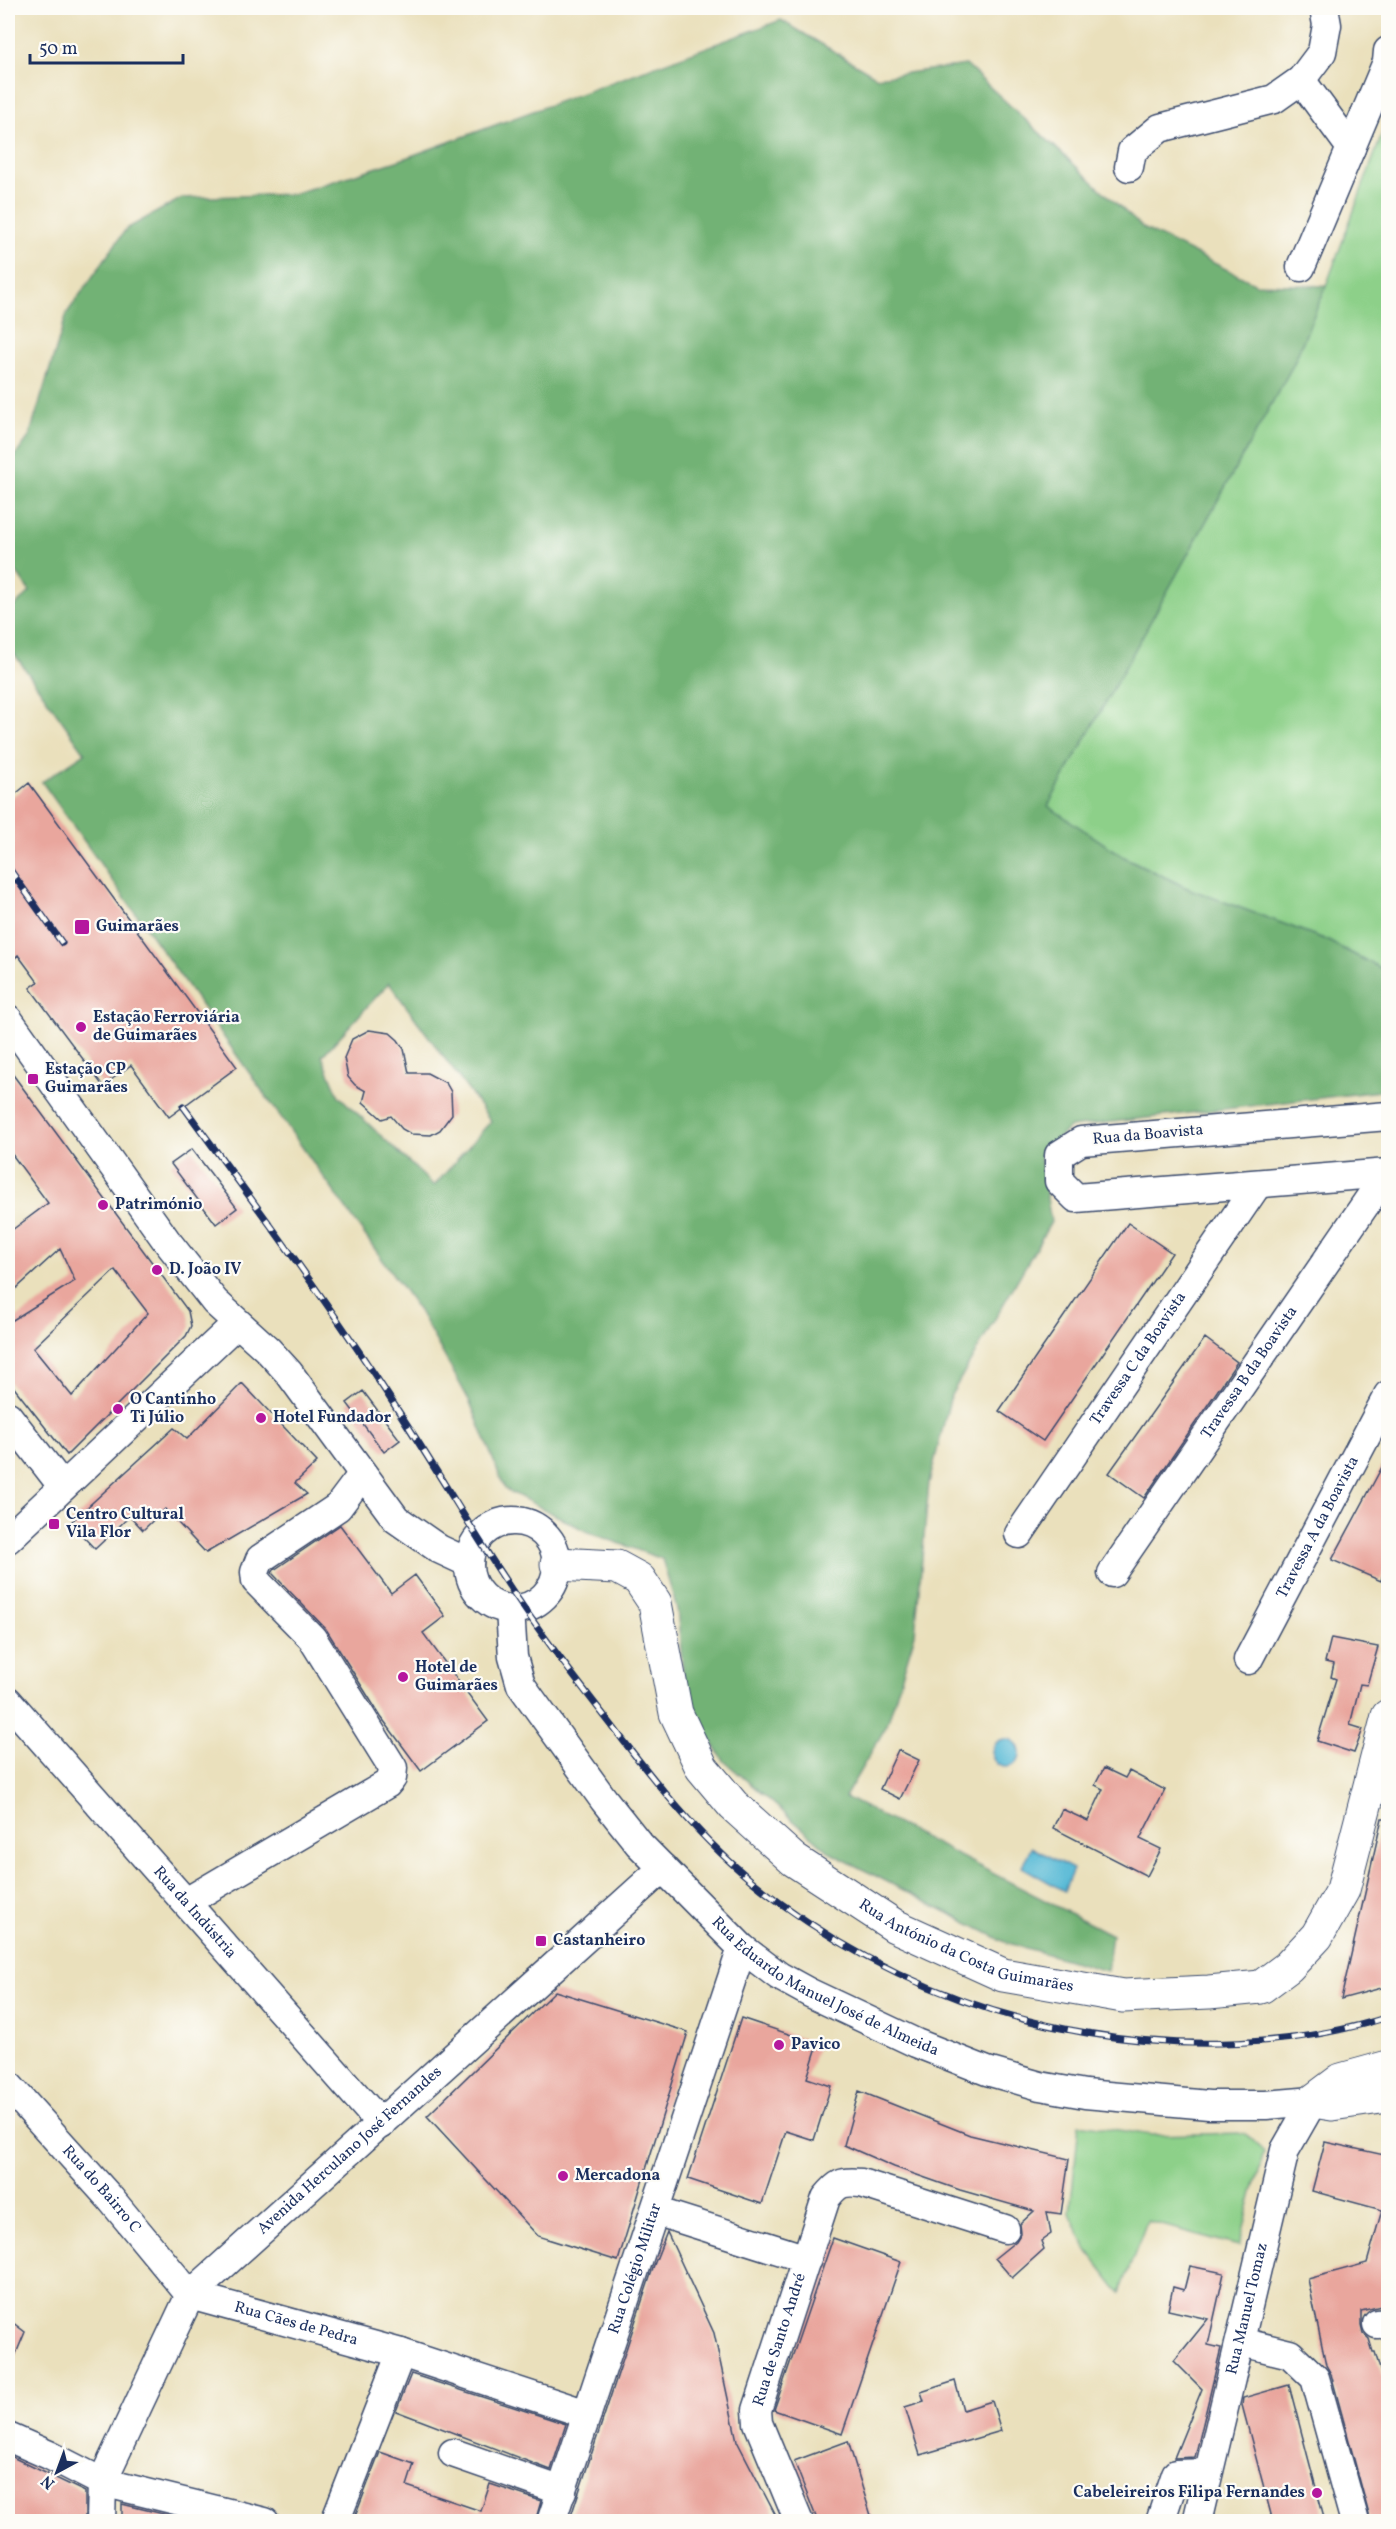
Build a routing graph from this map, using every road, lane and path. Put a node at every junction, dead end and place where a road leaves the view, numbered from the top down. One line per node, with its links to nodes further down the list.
1 (1324, 8): 3 (street)
2 (1389, 51): 4 (street)
3 (1301, 81): 4 (street); 5 (street)
4 (1351, 148): 6 (street)
5 (1129, 167)
6 (1301, 267)
7 (8, 1019): 11 (street)
8 (1389, 1116): 10 (street, Rua da Boavista)
9 (1388, 1173): 10 (street, Rua da Boavista); 21 (street, Travessa B da Boavista)
10 (1257, 1185): 17 (street, Travessa C da Boavista)
11 (237, 1323): 14 (street); 15 (street)
12 (1389, 1395): 23 (street, Travessa A da Boavista)
13 (8, 1416): 15 (street)
14 (362, 1475): 19 (street); 27 (street)
15 (60, 1484): 16 (street); 18 (street)
16 (8, 1527)
17 (1019, 1534)
18 (8, 1539)
19 (469, 1563): 20 (street); 22 (street)
20 (557, 1564): 22 (street); 25 (main road, Rua António da Costa Guimarães)
21 (1112, 1573)
22 (510, 1609): 26 (street, Rua Eduardo Manuel José de Almeida)
23 (1248, 1660)
24 (8, 1701): 27 (street, Rua da Indústria)
25 (1389, 1716)
26 (663, 1868): 28 (street, Rua Eduardo Manuel José de Almeida); 34 (street, Avenida Herculano José Fernandes)
27 (186, 1902): 34 (street, Rua da Indústria)
28 (742, 1948): 33 (street, Rua Eduardo Manuel José de Almeida); 35 (street, Rua Colégio Militar)
29 (1389, 2067): 33 (main road)
30 (1389, 2084): 33 (main road)
31 (8, 2085): 38 (street, Rua do Bairro C)
32 (1389, 2096): 33 (main road)
33 (1313, 2102): 39 (street, Rua Manuel Tomaz)
34 (381, 2124): 38 (street, Avenida Herculano José Fernandes)
35 (655, 2211): 37 (street, Rua de Santo André); 41 (street, Rua Colégio Militar)
36 (1005, 2229): 37 (street, Rua de Santo André)
37 (807, 2259): 51 (street, Rua de Santo André)
38 (190, 2295): 40 (street, Rua Cães de Pedra); 45 (street, Avenida Herculano José Fernandes)
39 (1241, 2342): 44 (street, Rua Manuel Tomaz); 54 (street)
40 (401, 2353): 41 (street, Rua Cães de Pedra); 49 (street)
41 (587, 2414): 46 (street, Rua Colégio Militar)
42 (8, 2437): 45 (street)
43 (453, 2453): 46 (street)
44 (1208, 2473): 52 (street); 53 (street, Rua Manuel Tomaz)
45 (102, 2482): 47 (street); 48 (street)
46 (562, 2491): 50 (street, Rua Colégio Militar)
47 (101, 2522)
48 (265, 2522)
49 (335, 2522)
50 (551, 2522)
51 (799, 2522)
52 (1160, 2522)
53 (1197, 2522)
54 (1355, 2522)

